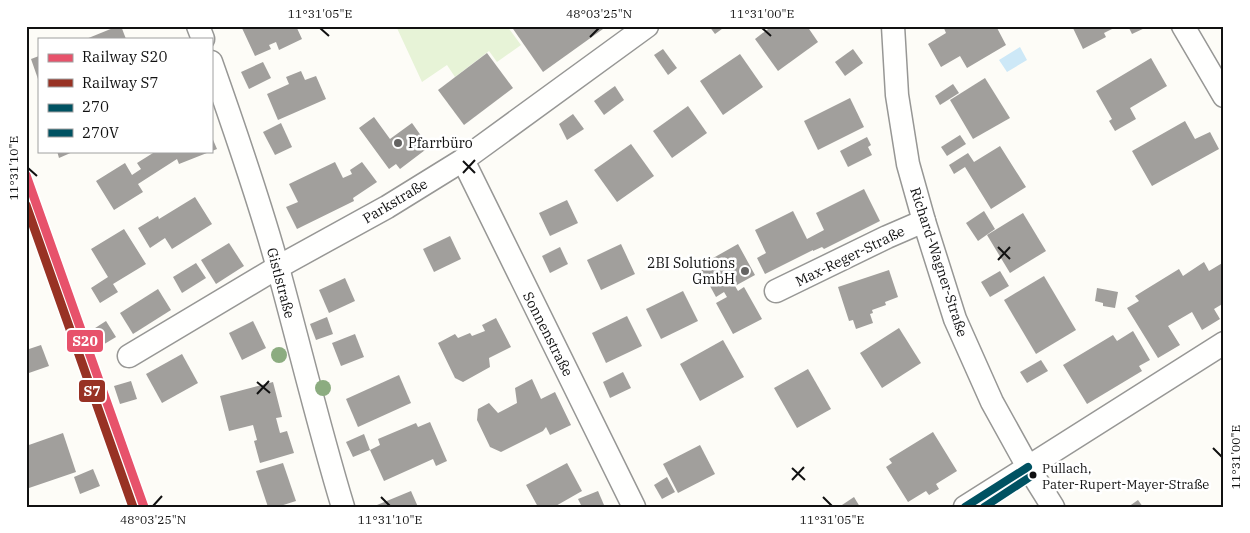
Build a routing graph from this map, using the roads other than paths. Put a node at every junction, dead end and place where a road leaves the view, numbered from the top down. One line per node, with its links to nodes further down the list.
1 (198, 26): 5 (street)
2 (647, 26): 8 (street, Parkstraße)
3 (892, 26): 9 (street, Richard-Wagner-Straße)
4 (1183, 26): 7 (street)
5 (203, 38)
6 (212, 65): 10 (street, Gistlstraße)
7 (1224, 96)
8 (462, 160): 10 (street, Parkstraße); 16 (street, Sonnenstraße)
9 (924, 222): 11 (street, Max-Reger-Straße); 14 (street, Richard-Wagner-Straße)
10 (278, 267): 13 (street, Parkstraße); 15 (street, Gistlstraße)
11 (776, 292)
12 (1224, 343): 14 (street)
13 (129, 356)
14 (1028, 467): 17 (street); 18 (street, Richard-Wagner-Straße)
15 (343, 507)
16 (634, 507)
17 (965, 507)
18 (1053, 507)

